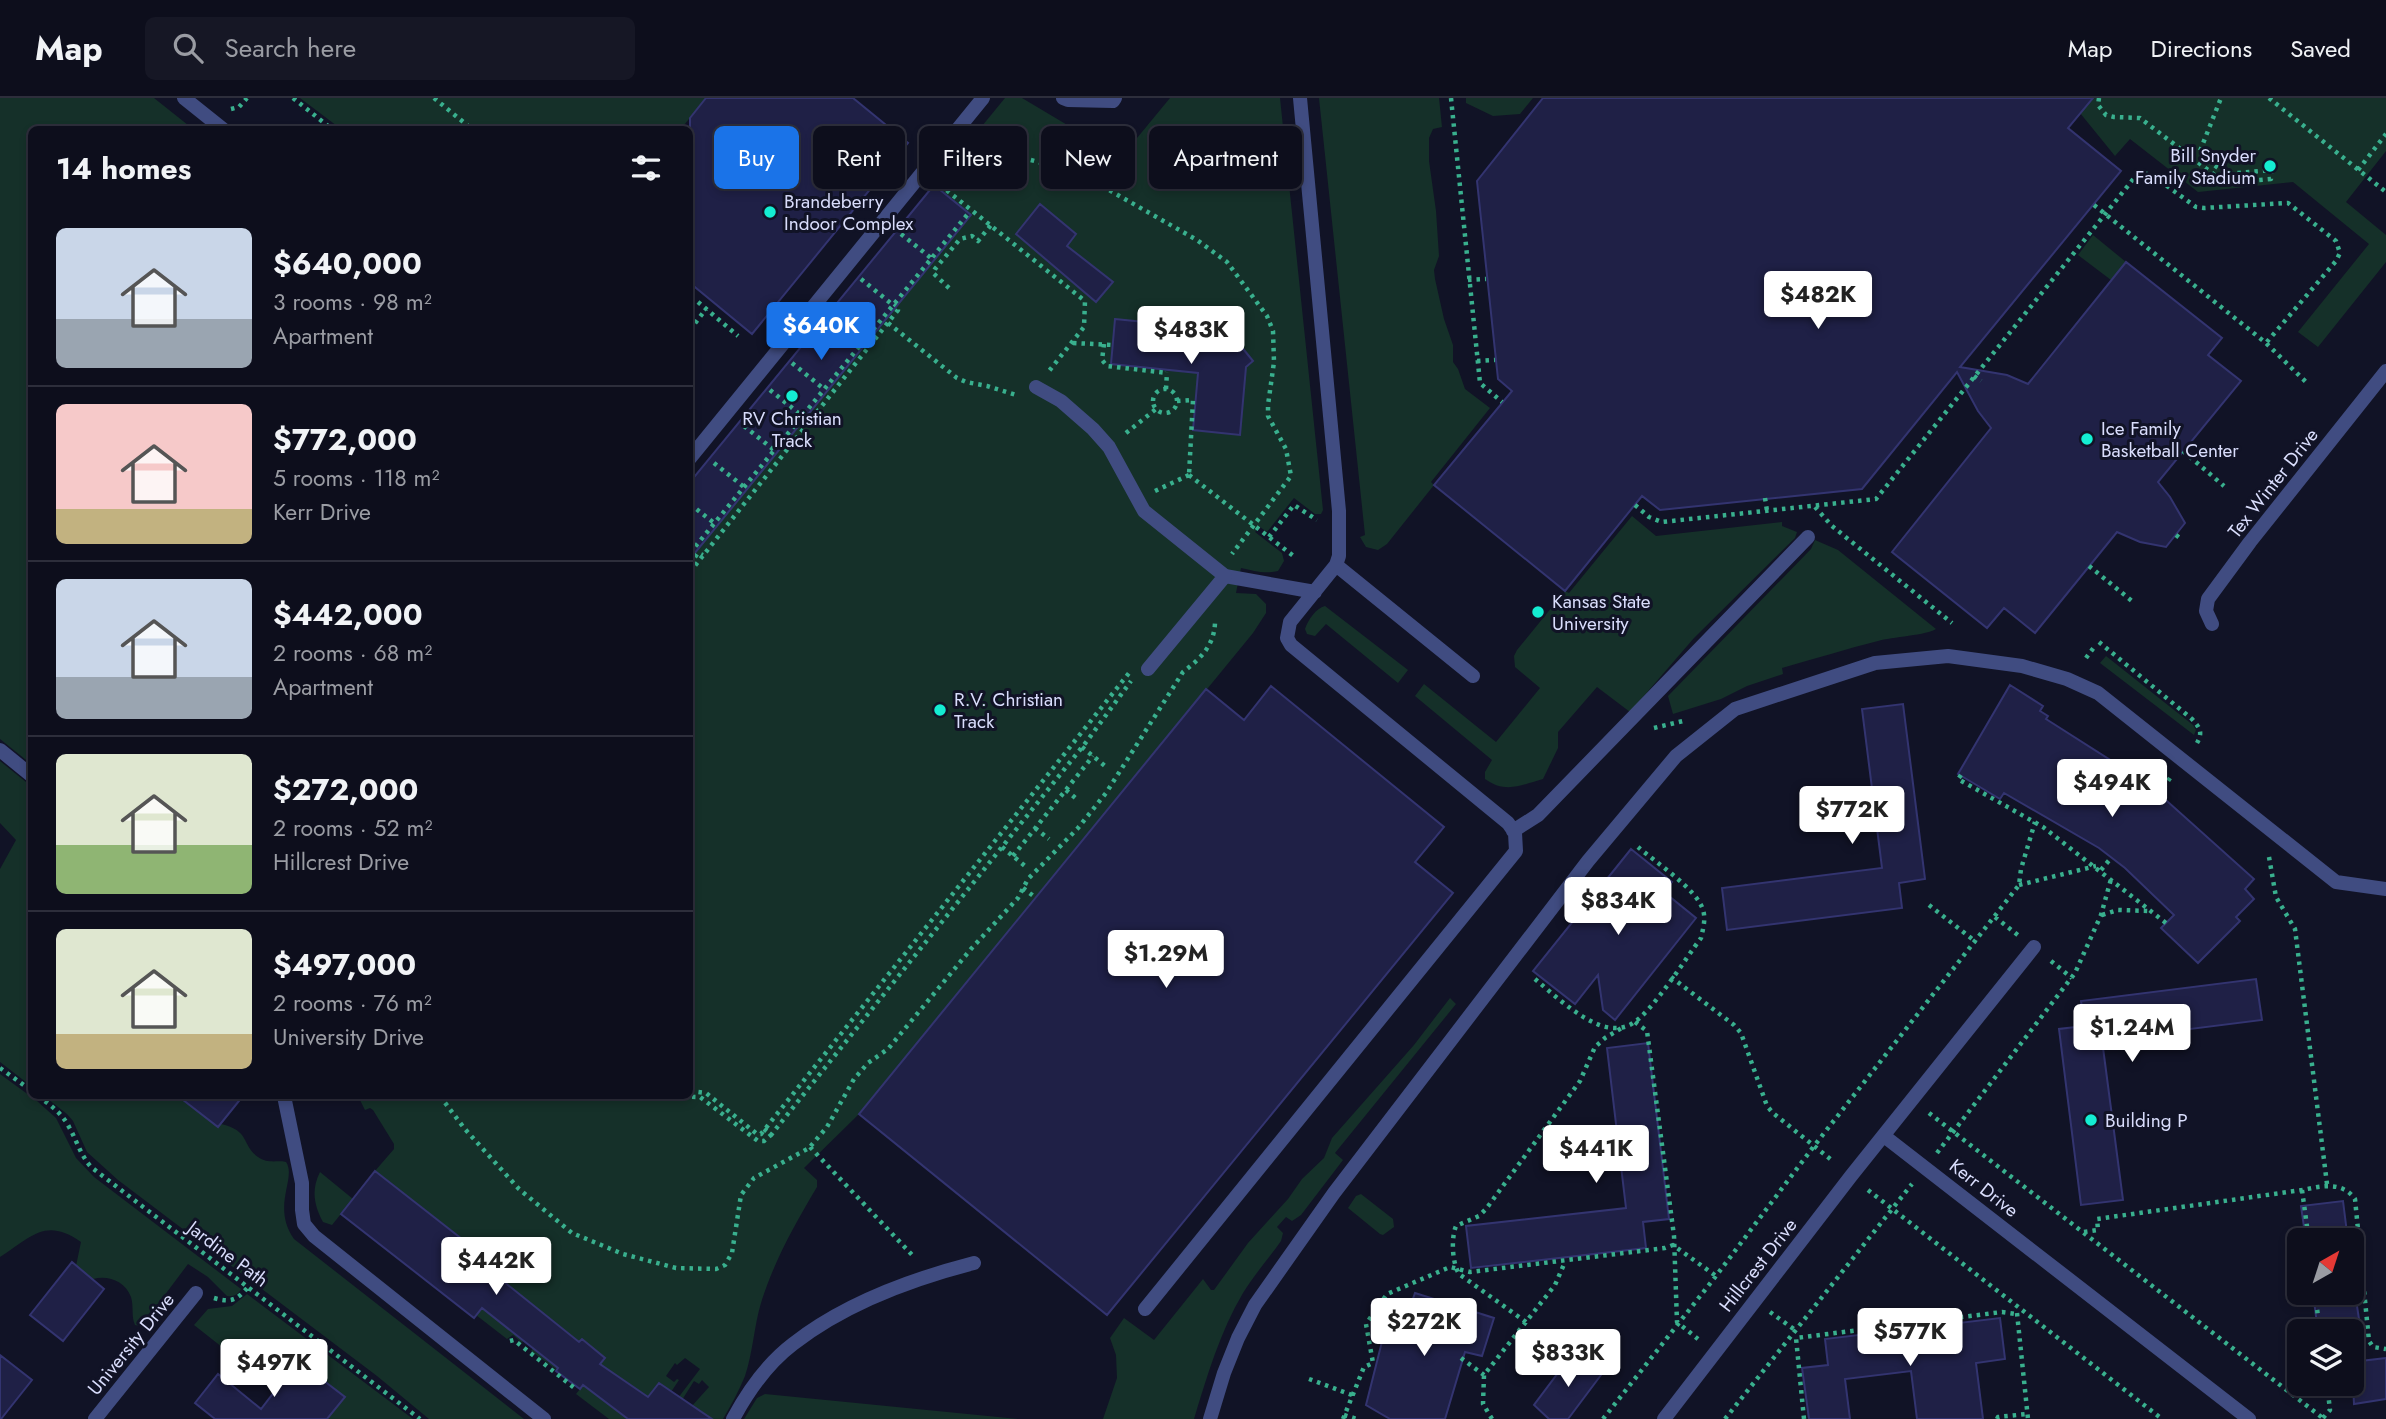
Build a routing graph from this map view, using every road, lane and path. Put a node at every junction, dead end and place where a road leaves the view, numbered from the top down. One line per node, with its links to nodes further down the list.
1 (184, 98): 14 (street)
2 (247, 98): 13 (path)
3 (293, 98): 15 (path)
4 (434, 98): 16 (path)
5 (983, 98): 64 (street)
6 (1063, 98): 7 (street)
7 (1115, 98)
8 (1300, 98): 87 (street)
9 (1451, 98): 30 (path)
10 (2099, 98): 11 (path)
11 (2221, 98)
12 (2269, 98): 19 (path)
13 (227, 106)
14 (219, 126)
15 (327, 126)
16 (468, 126)
17 (2386, 134): 19 (path)
18 (1027, 159): 77 (path)
19 (2358, 170): 21 (path)
20 (946, 189): 25 (path)
21 (2386, 192)
22 (2094, 205): 23 (path)
23 (2106, 214): 41 (path); 41 (path); 48 (path)
24 (967, 215): 27 (path)
25 (991, 225): 31 (path); 40 (path)
26 (902, 235): 27 (path)
27 (931, 258): 33 (path)
28 (1486, 279): 30 (path)
29 (863, 280): 33 (path)
30 (1468, 280): 45 (path)
31 (949, 288)
32 (698, 302): 34 (path)
33 (894, 304): 36 (path); 39 (path)
34 (706, 309): 37 (path); 38 (path)
35 (833, 317): 39 (path)
36 (888, 323): 55 (path); 83 (path)
37 (693, 326)
38 (738, 336)
39 (864, 341): 52 (path)
40 (1072, 343): 42 (path); 51 (path)
41 (2266, 343): 50 (path)
42 (1104, 344): 43 (path); 53 (path)
43 (1113, 345)
44 (1495, 360): 45 (path)
45 (1477, 361): 57 (path)
46 (794, 365): 52 (path)
47 (2386, 371): 95 (street, Tex Winter Drive)
48 (1974, 376): 49 (path); 73 (path)
49 (1981, 381)
50 (2307, 383)
51 (1036, 387): 61 (street)
52 (824, 389): 59 (path)
53 (1166, 389): 56 (path); 58 (path)
54 (772, 392): 59 (path)
55 (1023, 399)
56 (1177, 401): 58 (path); 66 (path)
57 (1503, 402)
58 (1156, 409): 61 (path)
59 (802, 416): 62 (path)
60 (744, 426): 62 (path)
61 (1109, 447): 69 (street)
62 (774, 450): 68 (path)
63 (2183, 451): 67 (path)
64 (693, 454)
65 (713, 463): 68 (path)
66 (1189, 475): 69 (path); 77 (path)
67 (2224, 486)
68 (744, 487): 76 (path)
69 (1138, 498): 90 (street)
70 (1765, 498): 74 (path)
71 (1635, 505): 74 (path)
72 (693, 506): 76 (path)
73 (1815, 506): 74 (path); 94 (path)
74 (1767, 511)
75 (1317, 520): 79 (path)
76 (714, 523): 82 (path)
77 (1253, 525): 79 (path); 86 (path)
78 (2176, 534): 81 (path)
79 (1269, 537): 84 (path)
80 (1808, 537): 114 (street)
81 (2181, 539)
82 (693, 549)
83 (703, 555): 85 (path); 89 (path)
84 (1296, 558)
85 (693, 560)
86 (1228, 560)
87 (1336, 565): 91 (street); 99 (street)
88 (2089, 566): 92 (path)
89 (693, 568)
90 (1225, 576): 91 (street); 93 (street)
91 (1315, 592): 114 (street)
92 (2132, 601)
93 (1204, 602): 98 (street); 126 (path)
94 (1952, 624)
95 (2212, 624)
96 (2086, 657): 102 (path)
97 (1133, 668): 100 (path)
98 (1148, 669): 100 (path)
99 (1473, 676)
100 (1112, 699): 101 (path); 147 (path)
101 (1082, 747): 104 (path); 116 (path)
102 (2192, 749)
103 (0, 750): 107 (street)
104 (1093, 756): 105 (path); 109 (path)
105 (1105, 766)
106 (2175, 772): 111 (path)
107 (28, 773)
108 (1961, 775): 112 (path)
109 (1066, 790): 110 (path); 113 (path)
110 (1079, 801)
111 (2154, 802)
112 (2035, 822): 122 (path); 125 (path)
113 (1035, 828): 115 (path); 119 (path)
114 (1513, 831): 168 (street)
115 (1049, 839)
116 (1002, 847): 119 (path); 149 (path)
117 (1638, 847): 135 (path)
118 (2267, 853): 155 (path)
119 (1013, 856): 121 (path)
120 (2111, 858): 123 (path)
121 (1025, 866)
122 (2095, 866): 123 (path); 125 (path)
123 (2101, 870): 124 (path)
124 (2111, 879): 130 (path); 131 (path)
125 (2019, 885): 133 (path)
126 (1023, 888): 128 (path); 152 (path)
127 (2386, 889): 187 (street)
128 (1036, 898)
129 (1929, 905): 133 (path)
130 (2151, 911): 131 (path); 132 (path)
131 (2101, 915): 148 (path)
132 (2166, 923)
133 (1976, 942): 151 (path)
134 (2035, 947): 146 (street)
135 (1671, 977): 137 (path); 151 (path)
136 (1535, 979): 138 (path)
137 (1635, 1021): 138 (path); 160 (path)
138 (1625, 1026): 163 (path)
139 (0, 1068): 140 (path)
140 (28, 1088)
141 (693, 1091): 147 (path)
142 (693, 1097): 149 (path)
143 (42, 1099): 166 (path, Jardine Path)
144 (285, 1099): 185 (street)
145 (443, 1099): 152 (path)
146 (1912, 1099): 148 (path); 150 (street)
147 (764, 1129): 149 (path)
148 (1953, 1132): 153 (path); 159 (path)
149 (771, 1135)
150 (1884, 1136): 153 (street, Kerr Drive); 154 (street, Hillcrest Drive)
151 (1814, 1146): 154 (path); 165 (path)
152 (810, 1147): 164 (path)
153 (1926, 1167): 157 (path); 196 (street, Kerr Drive)
154 (1851, 1176): 157 (path); 191 (street, Hillcrest Drive)
155 (2327, 1184): 156 (path); 174 (path)
156 (2302, 1190): 158 (path); 159 (path)
157 (1892, 1210): 169 (path); 172 (path)
158 (2307, 1228)
159 (2083, 1233): 197 (path)
160 (1673, 1245): 161 (path); 165 (path); 171 (path)
161 (1566, 1261): 163 (path); 170 (path)
162 (974, 1263): 164 (street)
163 (1456, 1269): 170 (path); 179 (path)
164 (930, 1274): 186 (street)
165 (1716, 1276): 171 (path)
166 (248, 1287): 167 (path); 184 (path, Jardine Path)
167 (197, 1293): 183 (street, University Drive)
168 (1144, 1308)
169 (2018, 1311): 172 (path); 182 (path); 195 (path)
170 (1526, 1322): 176 (path)
171 (1677, 1322): 190 (path)
172 (1793, 1336): 192 (path); 193 (path)
173 (510, 1341): 178 (path)
174 (2386, 1349)
175 (1461, 1358): 176 (path)
176 (1484, 1375): 189 (path)
177 (1309, 1379): 179 (path)
178 (577, 1390)
179 (1352, 1395): 181 (path)
180 (2328, 1396): 197 (path)
181 (1344, 1417): 188 (path)
182 (2027, 1417): 194 (path)
183 (94, 1419)
184 (420, 1419)
185 (544, 1419)
186 (733, 1419)
187 (1210, 1419)
188 (1357, 1419)
189 (1492, 1419)
190 (1603, 1419)
191 (1664, 1419)
192 (1725, 1419)
193 (1804, 1419)
194 (1997, 1419)
195 (2162, 1419)
196 (2249, 1419)
197 (2323, 1419)

